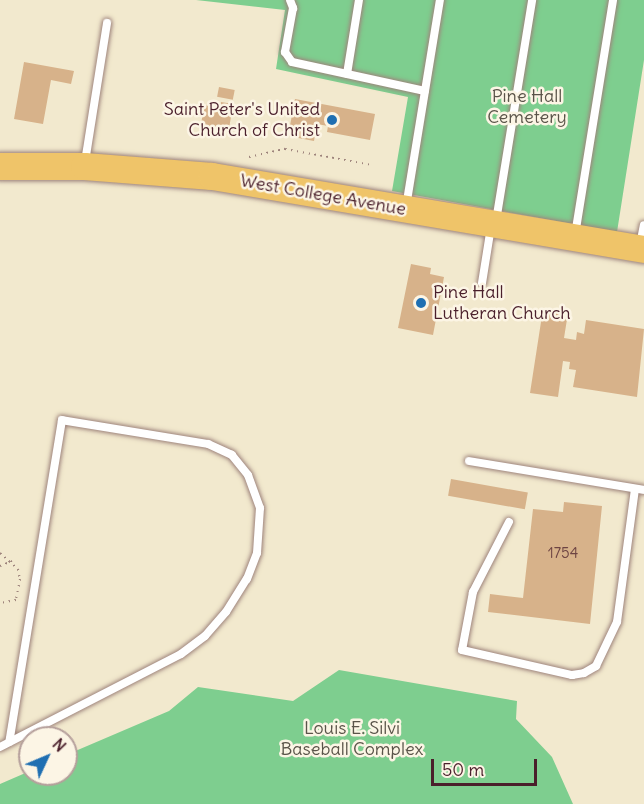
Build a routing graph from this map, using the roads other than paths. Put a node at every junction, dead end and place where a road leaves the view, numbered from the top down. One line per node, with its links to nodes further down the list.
1 (290, 0): 7 (lane)
2 (359, 0): 7 (lane)
3 (440, 0): 8 (lane)
4 (532, 0): 12 (lane)
5 (613, 0): 13 (lane)
6 (107, 23): 10 (lane)
7 (347, 74): 8 (lane)
8 (425, 91): 11 (lane)
9 (0, 166): 10 (main road, West College Avenue)
10 (84, 166): 11 (main road, West College Avenue)
11 (406, 209): 12 (main road, West College Avenue)
12 (493, 224): 13 (main road, West College Avenue); 15 (lane)
13 (574, 238): 14 (main road, West College Avenue)
14 (643, 241)
15 (483, 283)
16 (469, 461): 17 (lane)
17 (640, 490): 18 (lane)
18 (509, 522)
19 (9, 742): 19 (lane); 20 (lane)
20 (0, 747)

